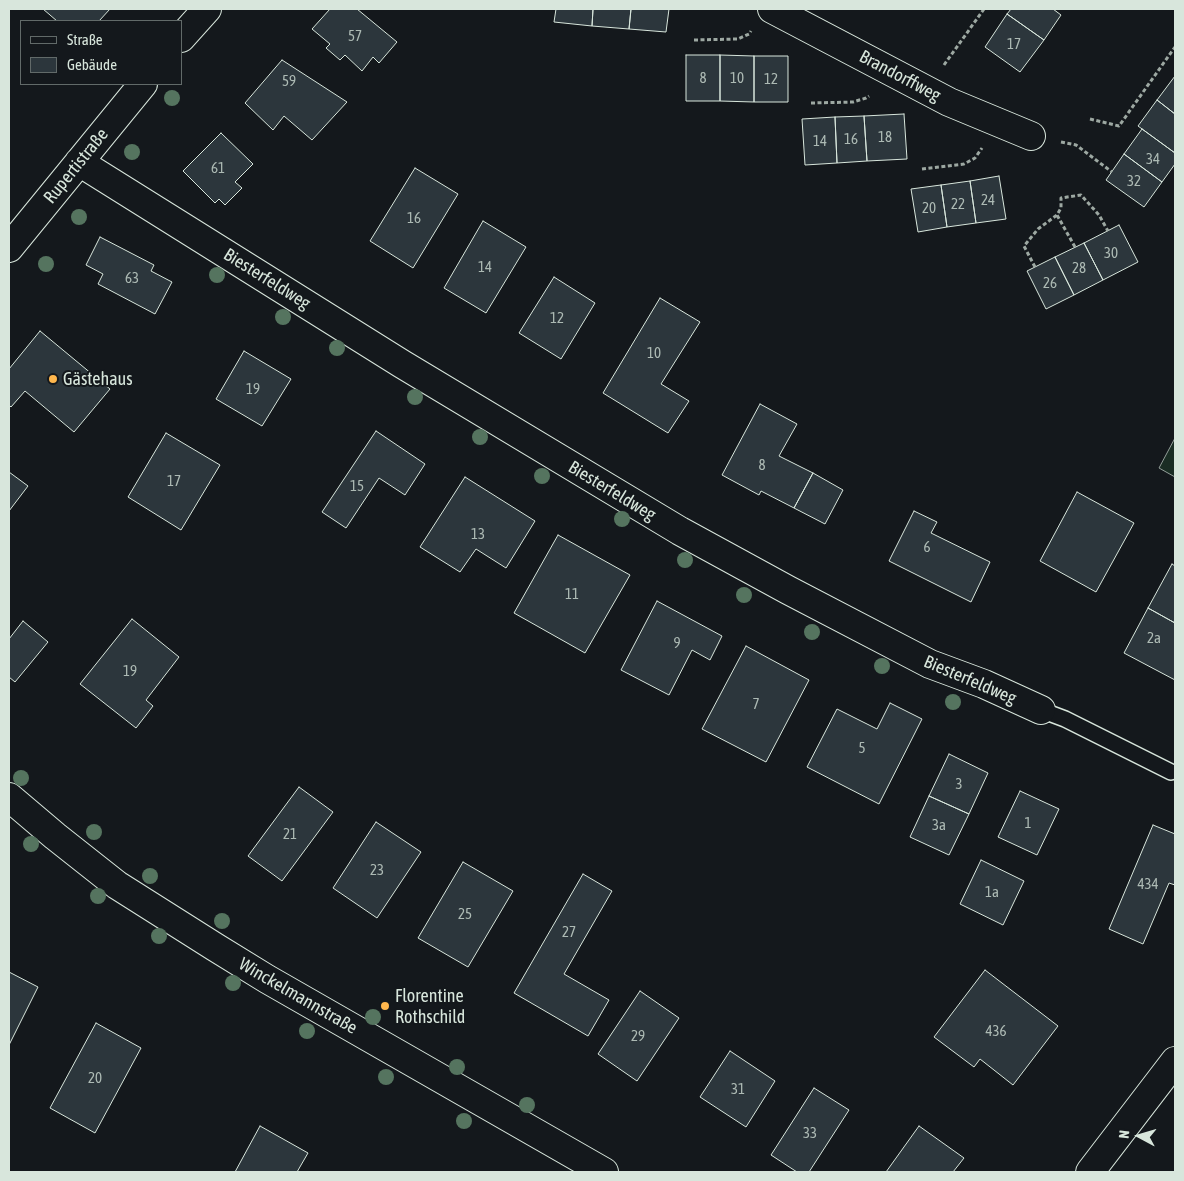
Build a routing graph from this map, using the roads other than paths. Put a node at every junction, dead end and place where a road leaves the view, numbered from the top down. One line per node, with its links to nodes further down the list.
1 (206, 9): 3 (street)
2 (763, 18): 5 (street, Brandorffweg)
3 (182, 37)
4 (142, 85): 6 (street, Rupertistraße)
5 (1031, 136)
6 (79, 162): 7 (street, Rupertistraße); 8 (street, Biesterfeldweg)
7 (9, 248)
8 (1041, 710): 9 (lane, Biesterfeldweg)
9 (1171, 772)
10 (9, 796): 12 (street, Winckelmannstraße)
11 (1175, 1061): 13 (street)
12 (604, 1172)
13 (1090, 1172)

